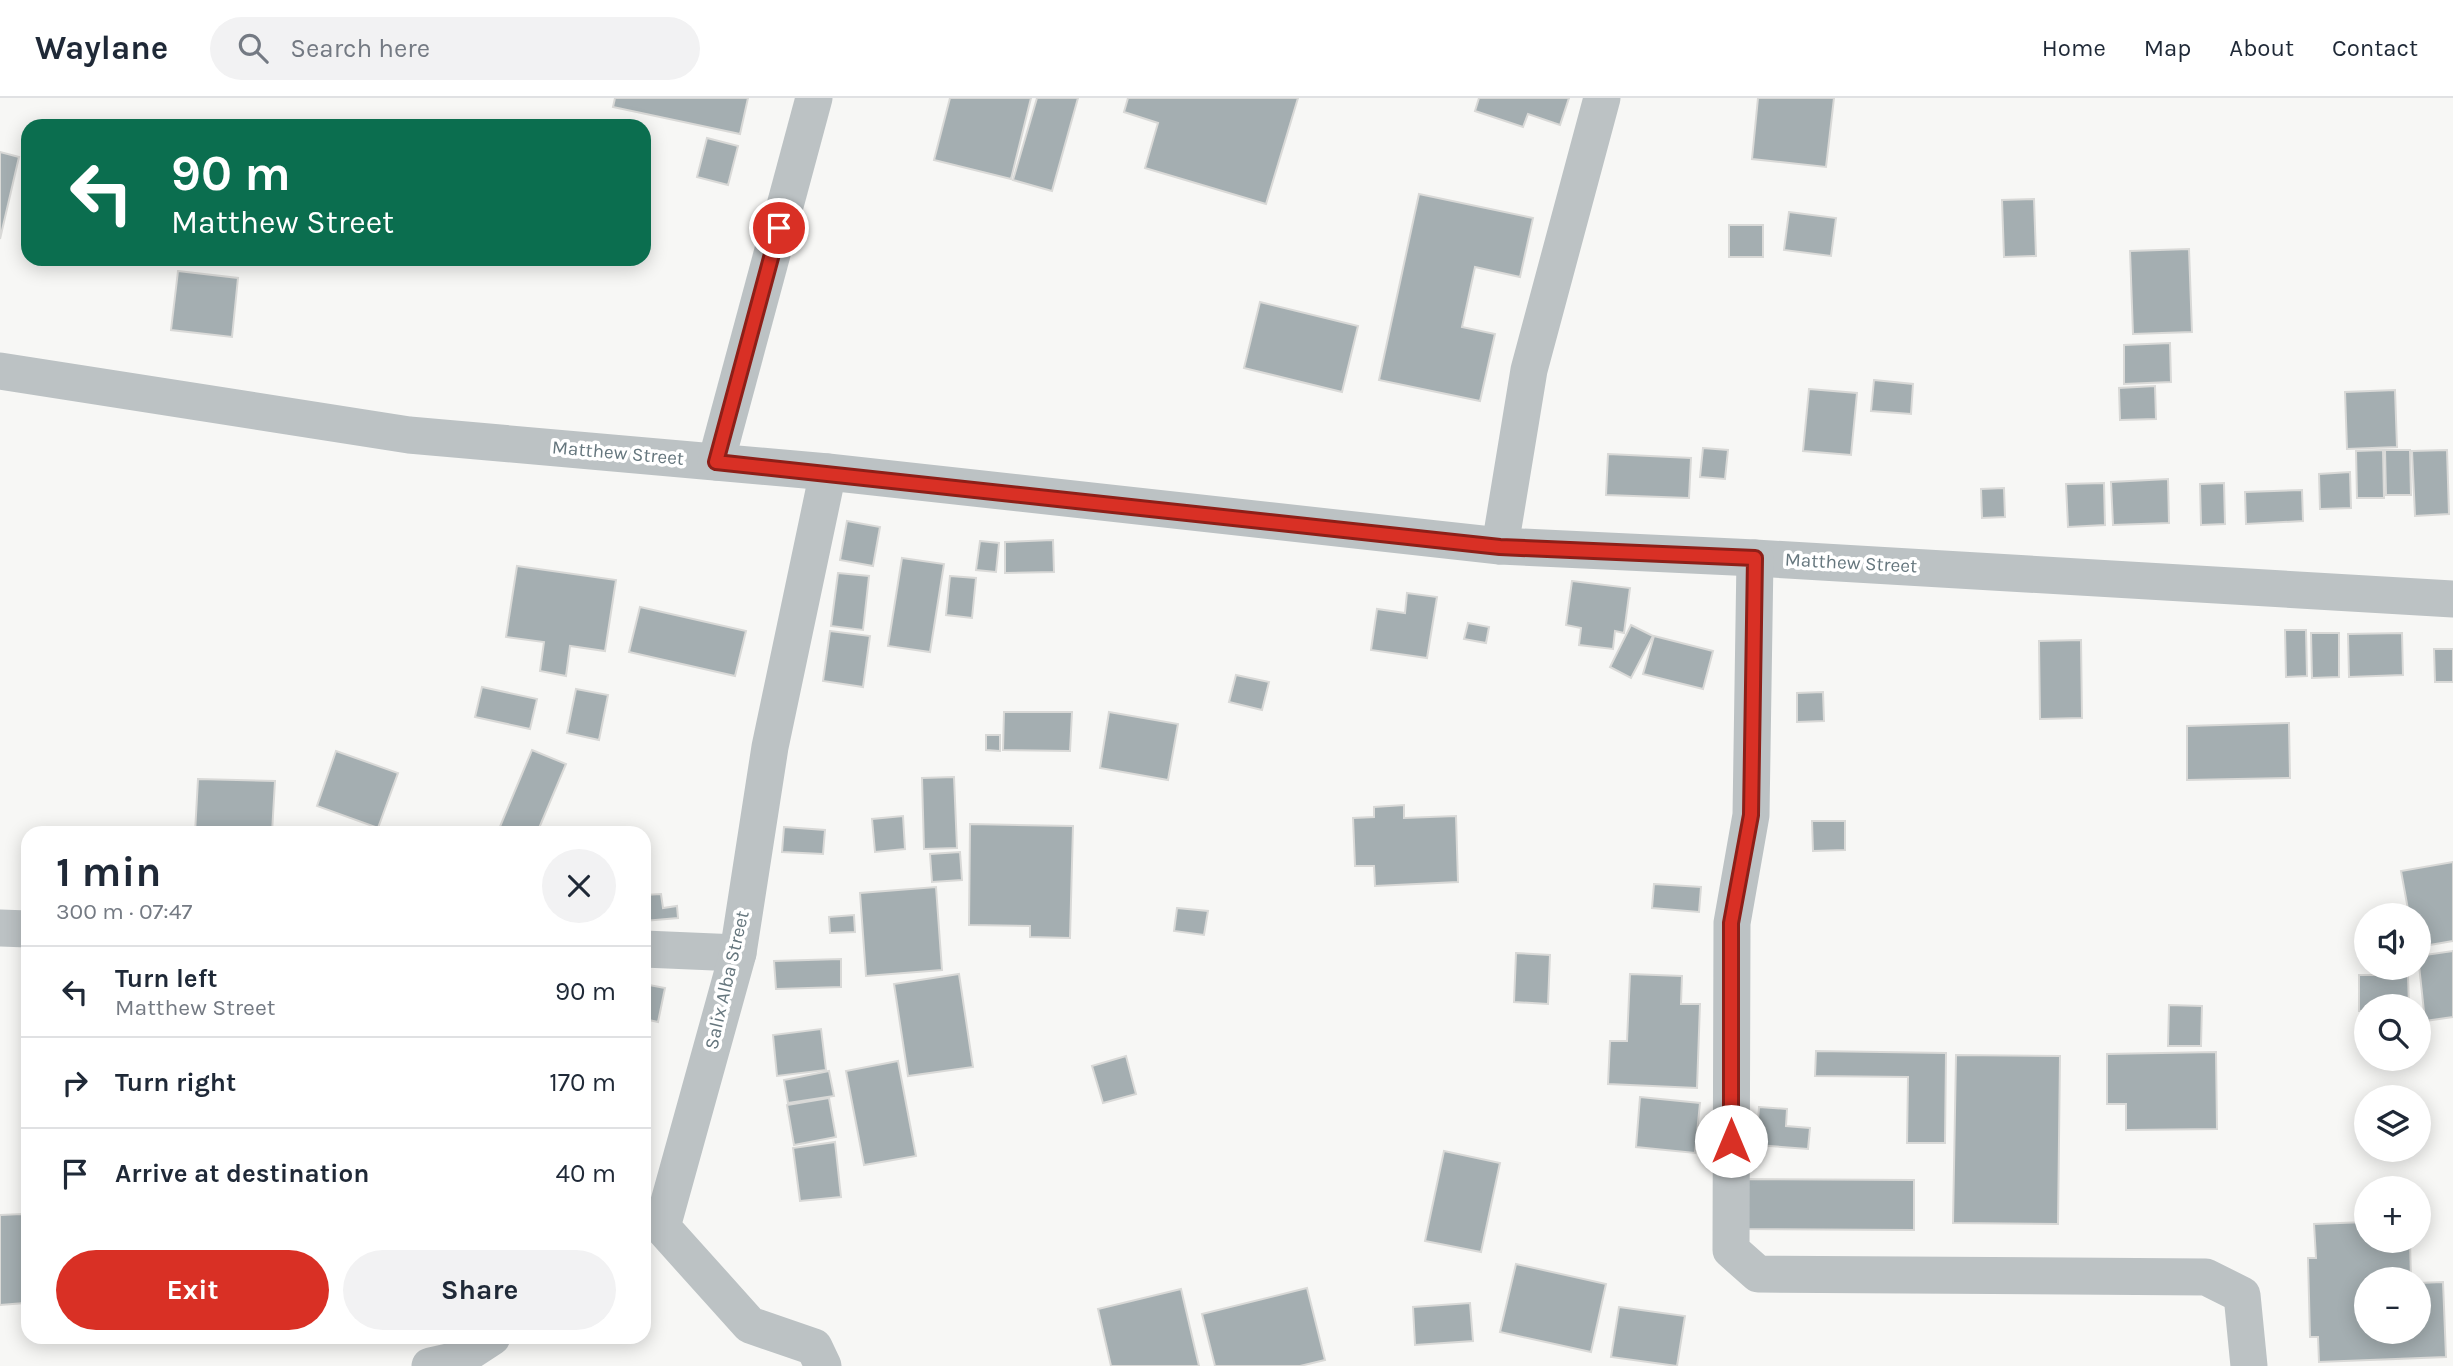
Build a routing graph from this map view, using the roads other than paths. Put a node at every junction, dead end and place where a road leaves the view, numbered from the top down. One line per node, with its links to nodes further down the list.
1 (814, 98): 4 (street)
2 (1602, 98): 6 (street)
3 (0, 371): 4 (street, Matthew Street)
4 (716, 462): 5 (street, Matthew Street)
5 (828, 472): 6 (street, Matthew Street); 12 (street, Salix Alba Street)
6 (1500, 547): 7 (street, Matthew Street)
7 (1755, 558): 8 (street, Matthew Street); 17 (street)
8 (2453, 599)
9 (0, 928): 10 (street)
10 (21, 929)
11 (651, 949): 12 (street)
12 (738, 953): 13 (street, Salix Alba Street)
13 (653, 1233): 16 (street, Salix Alba Street)
14 (481, 1344): 15 (street)
15 (430, 1366)
16 (823, 1366)
17 (2249, 1366)

